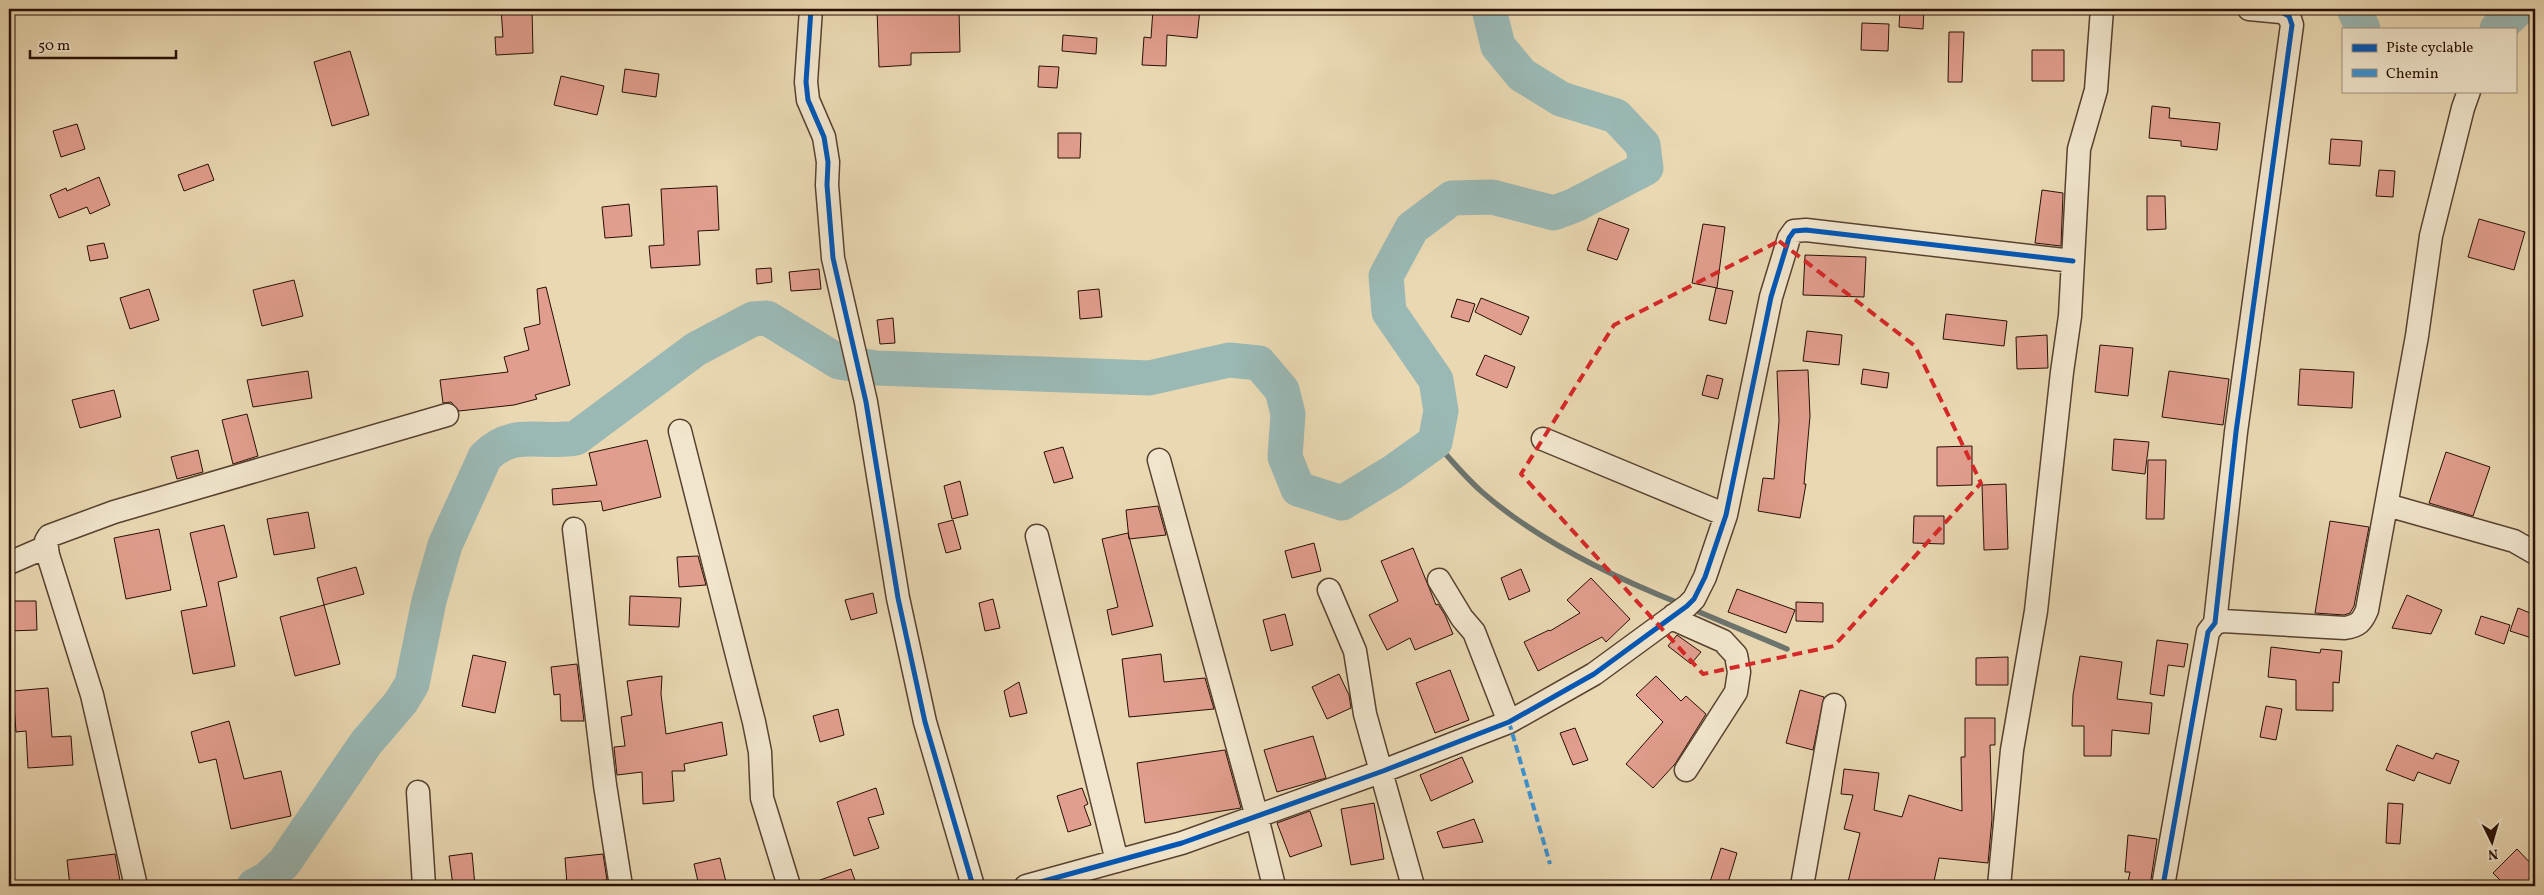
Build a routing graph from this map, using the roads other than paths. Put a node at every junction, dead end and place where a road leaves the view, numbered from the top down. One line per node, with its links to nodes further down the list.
1 (811, 9): 32 (street)
2 (2102, 9): 5 (street)
3 (2248, 9): 20 (street)
4 (2469, 92): 10 (street)
5 (2073, 261): 11 (street); 37 (street)
6 (447, 416): 14 (street)
7 (680, 431): 31 (street)
8 (1542, 439): 11 (street)
9 (1159, 460): 26 (street)
10 (2387, 505): 15 (street); 20 (street)
11 (1726, 516): 19 (street)
12 (574, 529): 30 (street)
13 (1037, 536): 27 (street)
14 (46, 547): 16 (street); 28 (street)
15 (2535, 553)
16 (9, 563)
17 (1439, 580): 22 (street)
18 (1328, 590): 24 (street)
19 (1674, 615): 22 (street); 23 (street)
20 (2214, 623): 38 (street)
21 (1834, 705): 36 (street)
22 (1509, 722): 24 (street)
23 (1686, 770)
24 (1383, 771): 26 (street); 35 (street)
25 (418, 792): 29 (street)
26 (1257, 816): 27 (street); 34 (street)
27 (1117, 861): 33 (street)
28 (136, 886)
29 (424, 886)
30 (621, 886)
31 (789, 886)
32 (974, 886)
33 (1026, 886)
34 (1274, 886)
35 (1413, 886)
36 (1802, 886)
37 (2000, 886)
38 (2163, 886)

